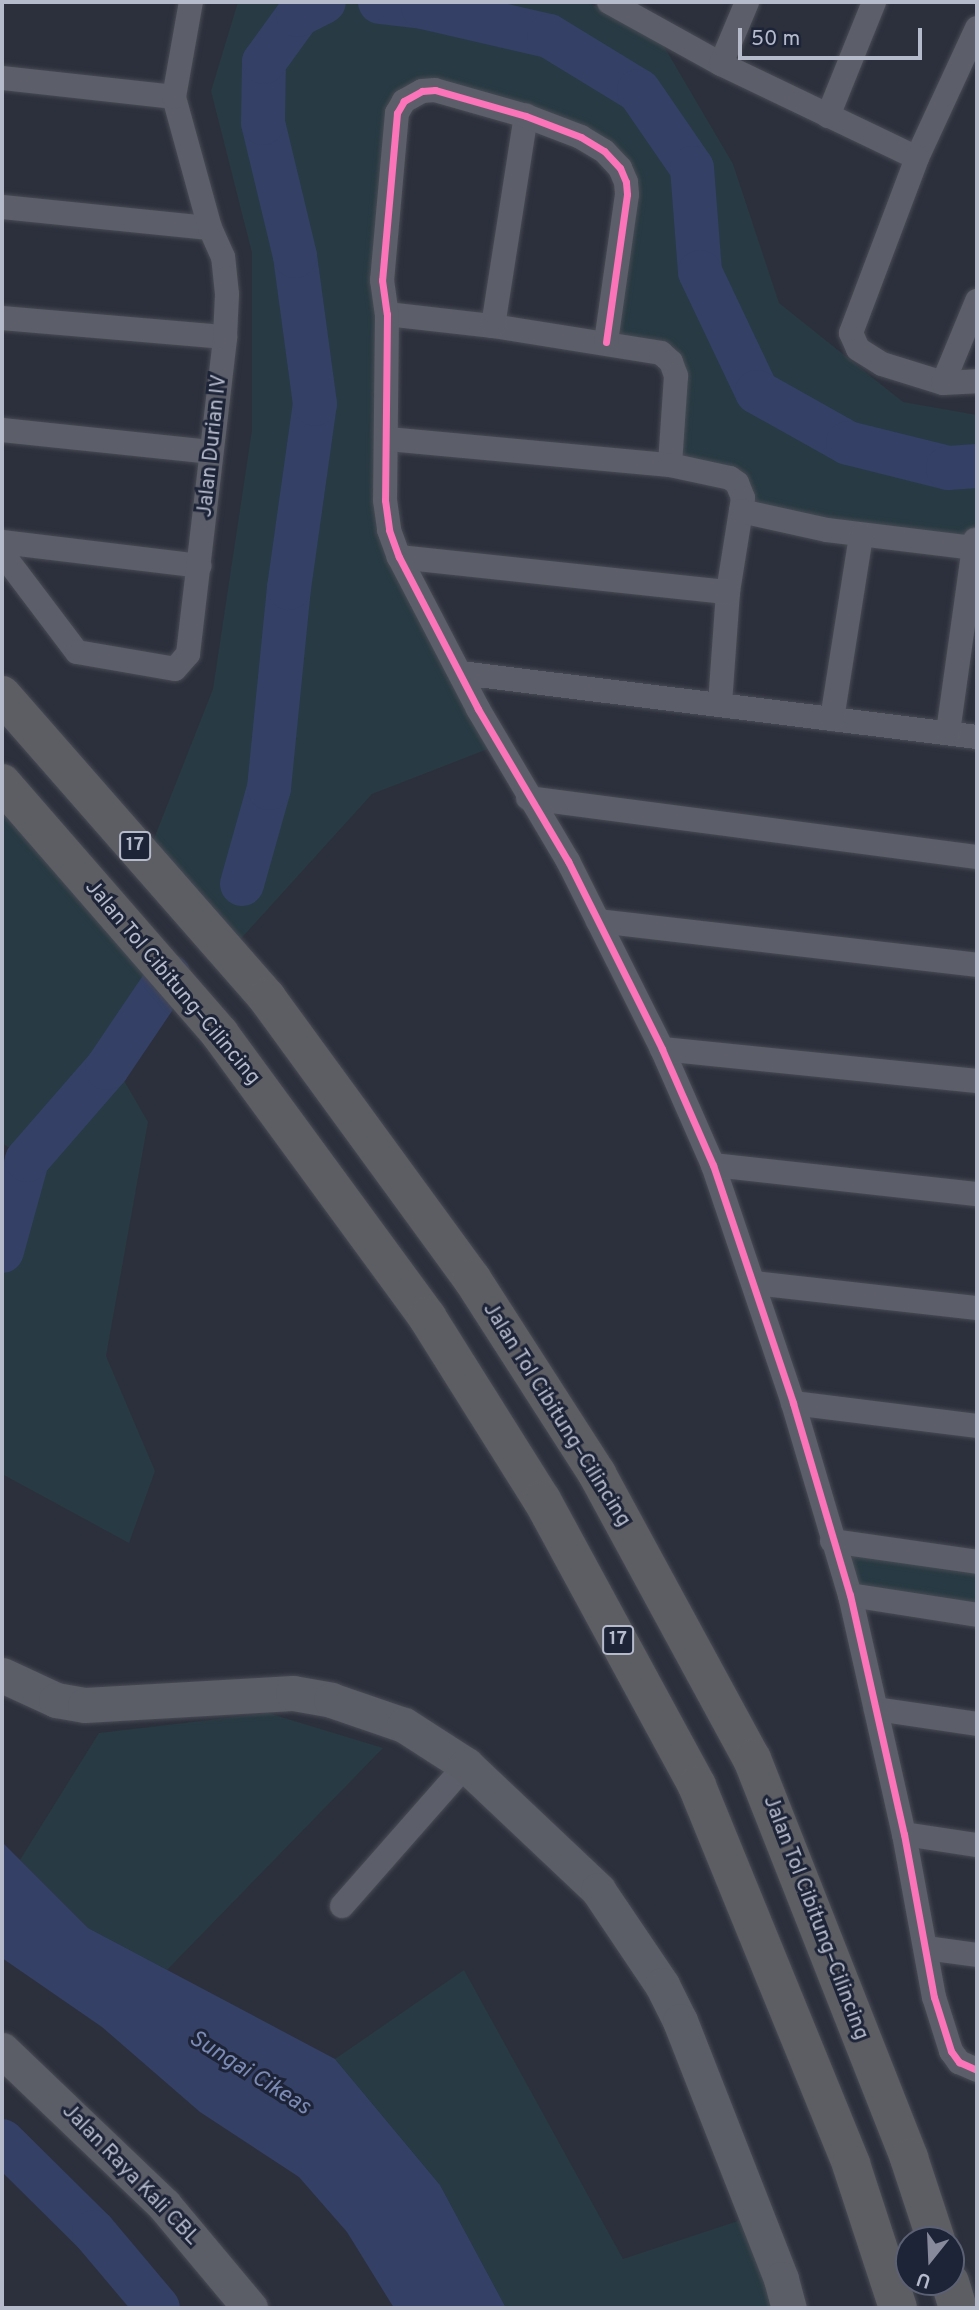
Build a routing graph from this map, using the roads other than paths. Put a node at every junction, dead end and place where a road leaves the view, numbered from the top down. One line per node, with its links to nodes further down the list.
1 (191, 2): 8 (street, Jalan Durian IV)
2 (747, 2): 6 (street)
3 (874, 2): 10 (street)
4 (624, 5): 6 (street)
5 (975, 37): 11 (street)
6 (721, 64): 10 (street)
7 (2, 78): 8 (street)
8 (174, 97): 13 (street, Jalan Durian IV)
9 (526, 116): 15 (street); 17 (street); 19 (street)
10 (828, 116): 11 (street)
11 (917, 158): 21 (street)
12 (2, 207): 13 (street)
13 (210, 228): 18 (street, Jalan Durian IV)
14 (977, 302): 21 (street)
15 (387, 314): 17 (street); 23 (street)
16 (2, 318): 18 (street)
17 (493, 326): 19 (street)
18 (225, 337): 24 (street, Jalan Durian IV)
19 (607, 342): 25 (street)
20 (977, 382): 21 (street)
21 (943, 383)
22 (2, 430): 24 (street)
23 (388, 439): 25 (street); 30 (street)
24 (211, 452): 31 (street, Jalan Durian IV)
25 (670, 465): 26 (street)
26 (741, 511): 27 (street); 32 (street)
27 (861, 535): 36 (street); 37 (street)
28 (2, 542): 31 (street)
29 (2, 553): 31 (street, Jalan Durian IV)
30 (399, 557): 32 (street); 33 (street)
31 (200, 566)
32 (728, 592): 35 (street)
33 (461, 673): 35 (street); 40 (street)
34 (2, 695): 67 (highway, Jalan Tol Cibitung–Cilincing / 17)
35 (720, 703): 36 (street)
36 (832, 719): 37 (street)
37 (948, 733): 38 (street)
38 (977, 737)
39 (2, 783): 70 (highway, Jalan Tol Cibitung–Cilincing / 17)
40 (528, 798): 41 (street); 42 (street)
41 (977, 857)
42 (598, 921): 43 (street); 44 (street)
43 (977, 965)
44 (662, 1049): 45 (street); 46 (street)
45 (977, 1081)
46 (713, 1165): 47 (street); 48 (street)
47 (977, 1194)
48 (754, 1283): 49 (street); 50 (street)
49 (977, 1308)
50 (793, 1404): 51 (street); 52 (street)
51 (977, 1426)
52 (832, 1541): 53 (street); 54 (street)
53 (977, 1562)
54 (850, 1595): 55 (street); 57 (street)
55 (977, 1615)
56 (2, 1675): 59 (street)
57 (876, 1709): 58 (street); 60 (street)
58 (977, 1724)
59 (466, 1765): 62 (street); 69 (street)
60 (904, 1834): 61 (street); 63 (street)
61 (977, 1845)
62 (342, 1906)
63 (926, 1948): 64 (street); 66 (street)
64 (977, 1955)
65 (2, 2050): 68 (street, Jalan Raya Kali CBL)
66 (977, 2070)
67 (931, 2226)
68 (250, 2308)
69 (789, 2308)
70 (898, 2308)

